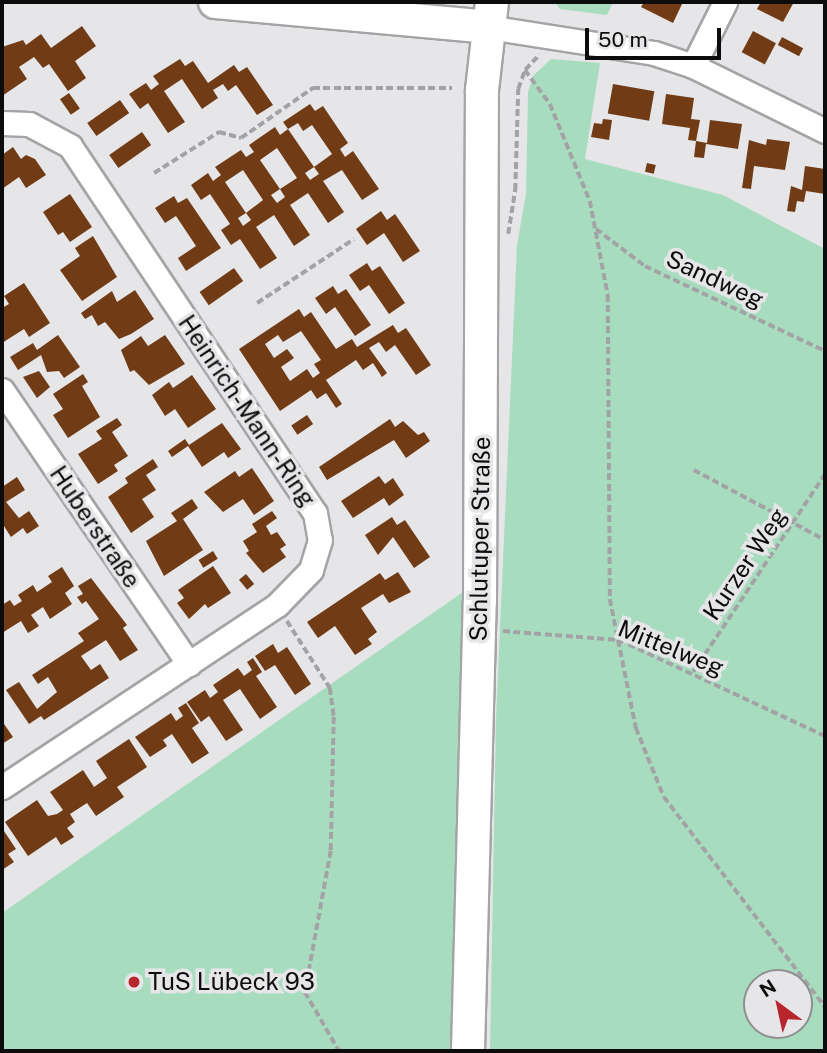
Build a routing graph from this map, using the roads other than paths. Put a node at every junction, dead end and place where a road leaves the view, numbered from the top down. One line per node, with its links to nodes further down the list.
1 (215, 2): 3 (main road)
2 (725, 2): 4 (street)
3 (490, 15): 4 (street); 10 (main road, Schlutuper Straße)
4 (693, 66): 6 (street)
5 (2, 123): 8 (street, Heinrich-Mann-Ring)
6 (825, 131)
7 (2, 390): 8 (street, Huberstraße)
8 (189, 664): 9 (street, Heinrich-Mann-Ring)
9 (2, 787)
10 (468, 1051)

